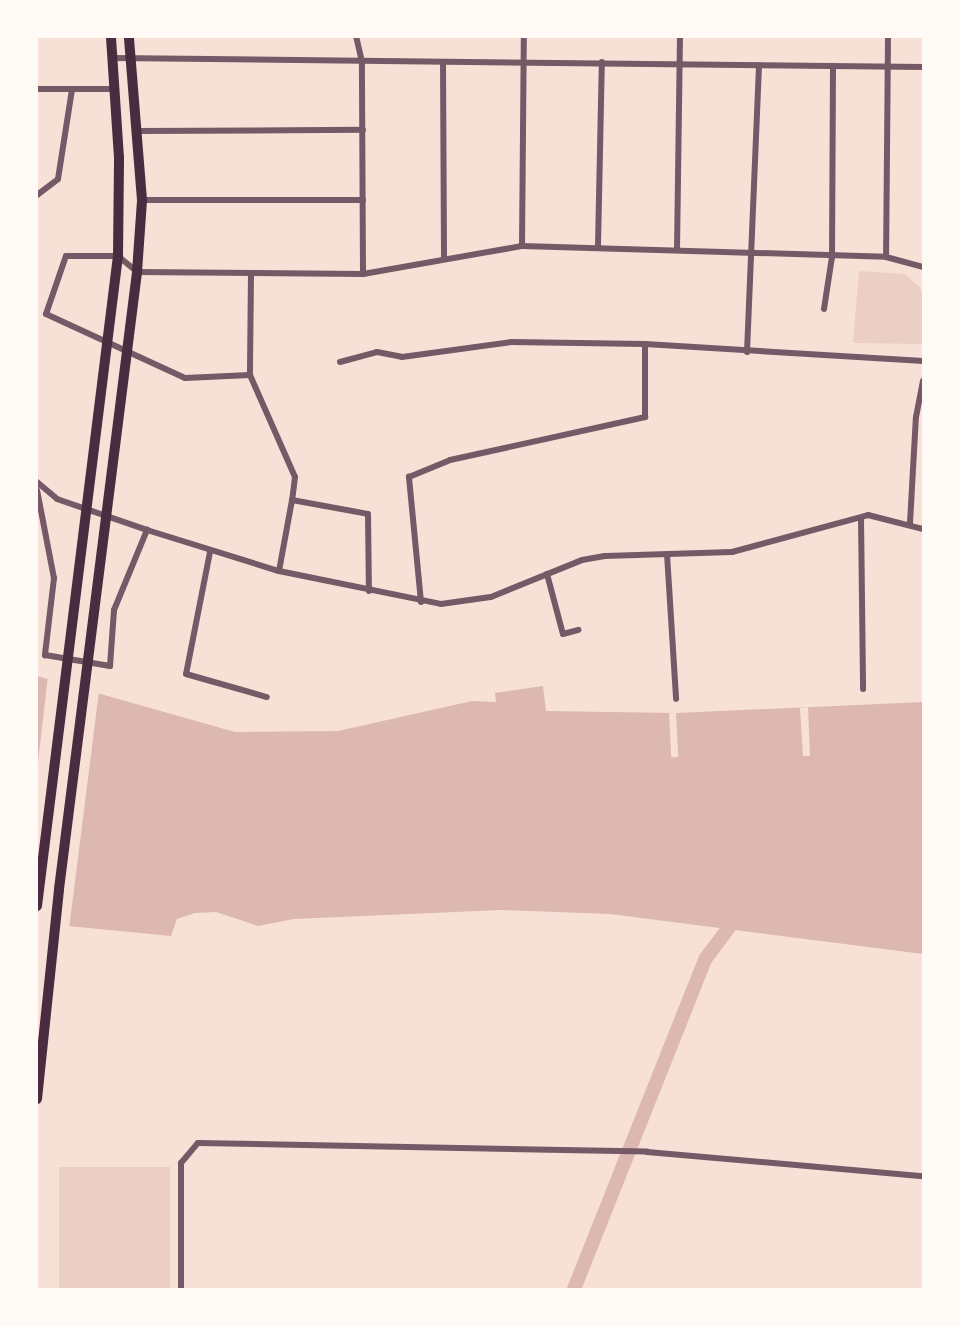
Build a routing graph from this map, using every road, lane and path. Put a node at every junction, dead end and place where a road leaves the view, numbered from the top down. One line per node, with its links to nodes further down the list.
1 (111, 37): 7 (main road)
2 (129, 37): 8 (main road)
3 (356, 37): 10 (street)
4 (524, 37): 9 (street)
5 (680, 37): 13 (street)
6 (888, 37): 17 (street)
7 (113, 58): 8 (street); 19 (main road)
8 (131, 58): 10 (street); 22 (main road)
9 (523, 61): 11 (street); 12 (street); 26 (street)
10 (362, 62): 11 (street); 21 (street)
11 (443, 62): 31 (street)
12 (602, 62): 13 (street); 27 (street)
13 (681, 64): 14 (street); 28 (street)
14 (758, 65): 15 (street); 29 (street)
15 (833, 66): 17 (street); 32 (street)
16 (923, 67): 17 (street)
17 (887, 68): 33 (street)
18 (37, 89): 20 (street)
19 (115, 89): 20 (street); 30 (main road)
20 (72, 90): 23 (street)
21 (363, 130): 22 (street); 25 (street)
22 (138, 131): 24 (main road)
23 (37, 195)
24 (142, 200): 25 (street); 35 (main road)
25 (363, 200): 37 (street)
26 (522, 246): 27 (street); 31 (street)
27 (598, 246): 28 (street)
28 (677, 250): 29 (street)
29 (754, 254): 32 (street); 42 (street)
30 (118, 256): 35 (street); 39 (main road); 39 (street)
31 (444, 257): 37 (street)
32 (832, 257): 33 (street); 38 (street)
33 (886, 257): 34 (street)
34 (923, 267)
35 (137, 272): 36 (street); 41 (main road)
36 (251, 274): 37 (street); 45 (street)
37 (363, 274)
38 (824, 309)
39 (107, 343): 41 (street); 51 (main road)
40 (645, 344): 42 (street); 44 (street); 63 (street)
41 (127, 352): 45 (street); 53 (main road)
42 (747, 352): 43 (street)
43 (923, 361)
44 (340, 362)
45 (250, 374): 50 (street)
46 (923, 381): 55 (street)
47 (37, 482): 49 (street)
48 (37, 490): 52 (street)
49 (57, 499): 51 (street); 52 (street)
50 (292, 500): 60 (street); 62 (street)
51 (85, 507): 53 (street); 68 (main road)
52 (44, 510): 57 (street)
53 (105, 515): 57 (street); 69 (main road)
54 (861, 517): 55 (street); 59 (street); 65 (street)
55 (910, 523): 56 (street)
56 (923, 529)
57 (147, 530): 58 (street)
58 (210, 552): 60 (street); 66 (street)
59 (667, 554): 61 (street); 67 (street)
60 (279, 571): 62 (street)
61 (547, 574): 63 (street); 64 (street)
62 (369, 591): 63 (street)
63 (421, 602)
64 (578, 630)
65 (863, 689)
66 (267, 697)
67 (676, 699)
68 (37, 906)
69 (37, 1099)
70 (923, 1176): 71 (street)
71 (181, 1289)

